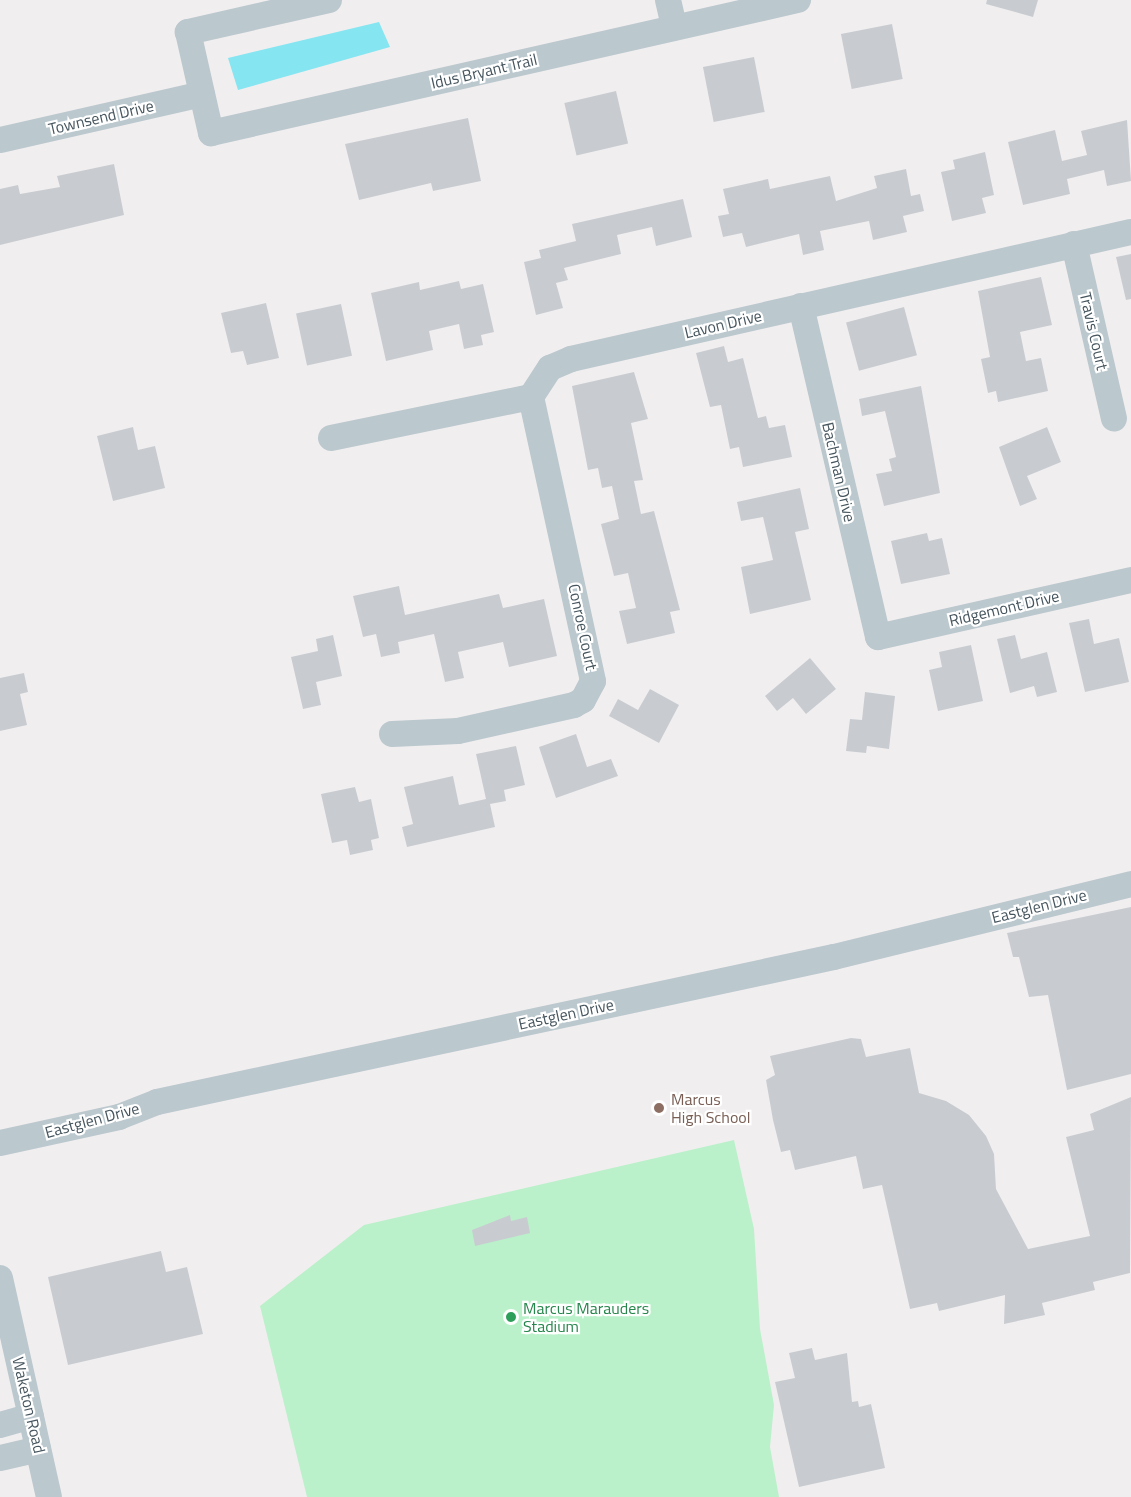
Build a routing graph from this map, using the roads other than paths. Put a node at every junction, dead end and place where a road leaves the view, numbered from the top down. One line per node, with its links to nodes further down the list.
1 (329, 0): 5 (street)
2 (668, 0): 4 (street)
3 (798, 0): 4 (street, Idus Bryant Trail)
4 (674, 27): 5 (street, Idus Bryant Trail)
5 (201, 94): 6 (street, Townsend Drive)
6 (0, 140)
7 (1131, 232): 8 (street, Lavon Drive)
8 (1074, 244): 9 (street, Lavon Drive); 11 (street, Travis Court)
9 (801, 306): 10 (street, Lavon Drive); 14 (street, Bachman Drive)
10 (531, 397): 12 (street); 15 (street, Conroe Court)
11 (1114, 418)
12 (331, 438)
13 (1131, 580): 14 (street, Ridgemont Drive)
14 (878, 637)
15 (392, 734)
16 (1131, 884): 17 (street, Eastglen Drive)
17 (0, 1143)
18 (0, 1278): 19 (street, Waketon Road)
19 (31, 1416): 20 (street); 21 (street, Waketon Road)
20 (0, 1425)
21 (39, 1449): 22 (street); 23 (street, Waketon Road)
22 (0, 1458)
23 (49, 1497)

